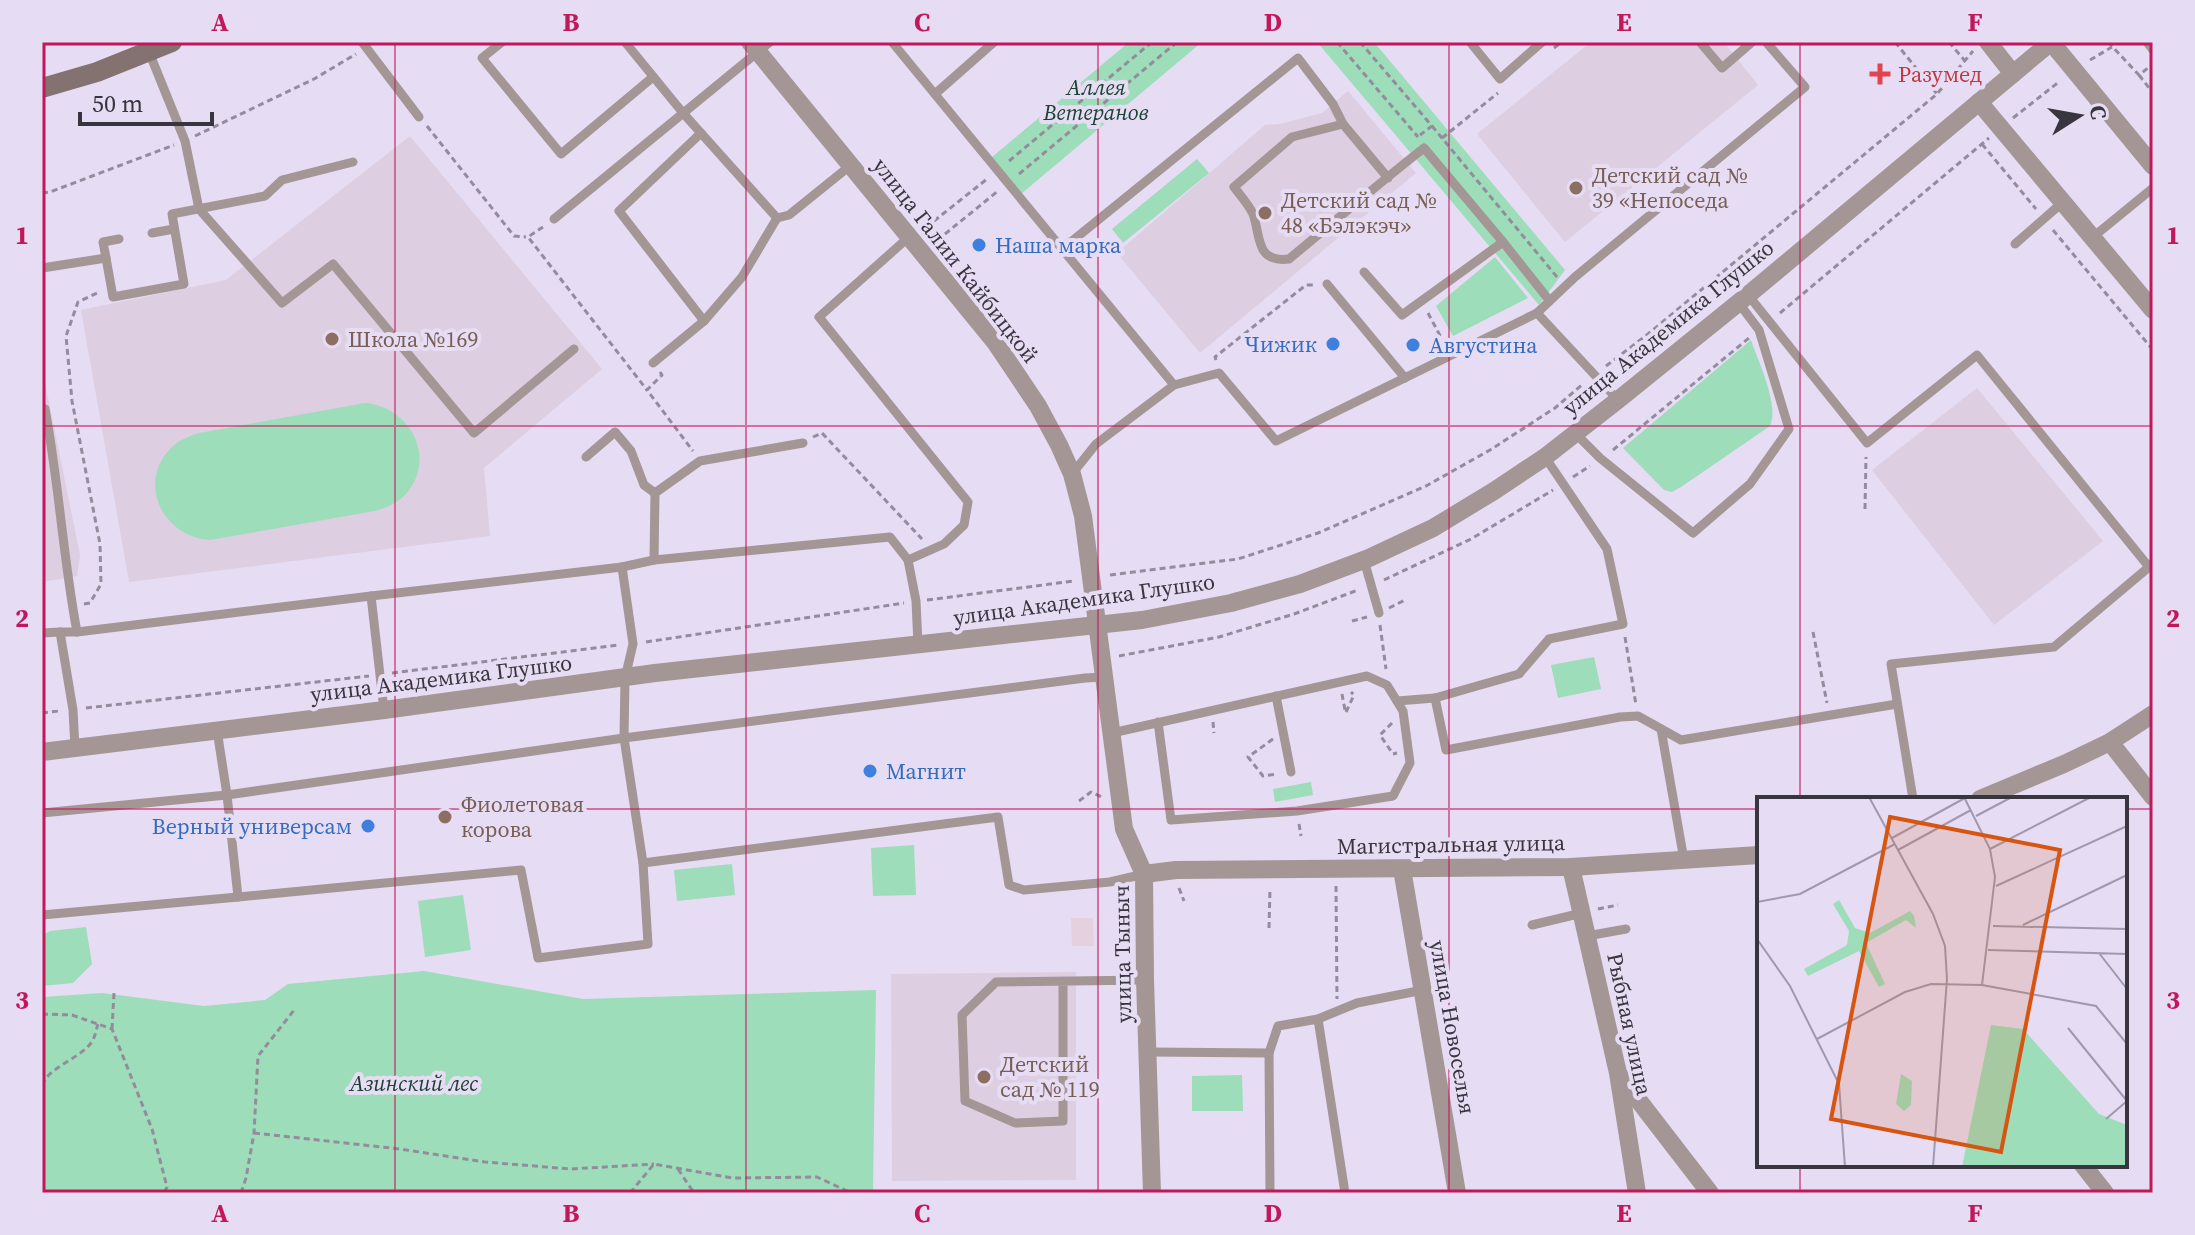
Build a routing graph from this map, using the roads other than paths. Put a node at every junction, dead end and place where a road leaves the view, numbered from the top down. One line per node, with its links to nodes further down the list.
1 (172, 42): 17 (main road)
2 (502, 42): 19 (lane)
3 (625, 42): 19 (lane)
4 (892, 42): 21 (lane)
5 (994, 42): 21 (lane)
6 (1470, 42): 7 (lane)
7 (1542, 42)
8 (1700, 42): 9 (lane)
9 (1752, 42)
10 (1766, 42): 49 (lane)
11 (1988, 42): 18 (street)
12 (2051, 42): 18 (street, улица Академика Глушко); 29 (street)
13 (2147, 42): 16 (lane)
14 (364, 45): 24 (lane)
15 (759, 45): 23 (lane); 28 (street, улица Галии Кайбицкой)
16 (2153, 50)
17 (149, 52): 20 (main road); 33 (lane)
18 (2013, 74): 22 (street, улица Академика Глушко)
19 (653, 77): 23 (lane)
20 (42, 88)
21 (935, 94): 43 (lane)
22 (1979, 102): 32 (street); 48 (street, улица Академика Глушко)
23 (683, 113): 26 (lane); 35 (lane)
24 (419, 117)
25 (1343, 124): 30 (lane); 30 (lane); 43 (lane)
26 (701, 133): 34 (lane); 52 (lane)
27 (353, 162): 33 (lane)
28 (851, 165): 34 (lane); 38 (street, улица Галии Кайбицкой)
29 (2153, 166)
30 (1388, 178): 41 (lane)
31 (2153, 188): 39 (lane)
32 (2063, 202): 39 (street); 42 (lane)
33 (199, 209): 36 (lane); 53 (lane)
34 (777, 218): 52 (lane)
35 (554, 219)
36 (174, 229): 37 (lane); 44 (lane)
37 (152, 233)
38 (910, 236): 63 (street, улица Галии Кайбицкой); 66 (lane)
39 (2093, 237): 50 (street)
40 (119, 239): 44 (lane)
41 (1503, 242): 46 (lane); 49 (lane)
42 (2015, 244)
43 (1061, 250): 56 (lane)
44 (106, 258): 45 (lane)
45 (42, 268)
46 (1364, 272)
47 (1327, 284): 55 (lane)
48 (1743, 299): 57 (street, улица Академика Глушко); 59 (lane); 68 (lane)
49 (1549, 300): 51 (lane)
50 (2153, 310)
51 (1537, 313): 55 (lane); 57 (lane)
52 (704, 321): 54 (lane)
53 (574, 349)
54 (653, 363)
55 (1405, 378): 56 (lane)
56 (1174, 385): 63 (lane)
57 (1618, 400): 59 (street, улица Академика Глушко)
58 (42, 409): 74 (lane)
59 (1576, 434): 62 (street, улица Академика Глушко)
60 (803, 443): 64 (lane)
61 (586, 457): 64 (lane)
62 (1545, 457): 67 (street, улица Академика Глушко); 80 (lane)
63 (1072, 474): 72 (street, улица Галии Кайбицкой)
64 (655, 493): 65 (lane)
65 (654, 560): 66 (lane); 69 (lane)
66 (908, 560): 76 (lane)
67 (1364, 560): 71 (lane); 72 (street, улица Академика Глушко)
68 (2151, 565): 82 (lane)
69 (622, 567): 70 (lane); 78 (lane)
70 (371, 596): 74 (lane); 83 (lane)
71 (1379, 613)
72 (1098, 625): 76 (street, улица Академика Глушко); 77 (street, улица Тыныч)
73 (60, 632): 74 (lane); 75 (lane); 91 (lane)
74 (77, 632)
75 (42, 633)
76 (918, 645): 78 (street, улица Академика Глушко)
77 (1104, 677): 88 (street, улица Тыныч); 89 (lane)
78 (625, 678): 83 (street, улица Академика Глушко); 89 (lane)
79 (1276, 696): 81 (lane); 85 (lane); 93 (lane)
80 (1435, 698): 81 (lane); 86 (lane)
81 (1397, 701): 85 (lane)
82 (1897, 704): 86 (lane); 95 (lane)
83 (384, 710): 87 (street, улица Академика Глушко)
84 (2153, 714): 90 (street)
85 (1158, 722): 88 (lane)
86 (1661, 729): 100 (lane)
87 (217, 730): 91 (street, улица Академика Глушко); 94 (lane)
88 (1112, 733): 104 (street, улица Тыныч)
89 (624, 738): 94 (lane); 101 (lane)
90 (2110, 742): 96 (street); 97 (street)
91 (75, 748): 92 (street, улица Академика Глушко)
92 (42, 752)
93 (1291, 772)
94 (227, 795): 98 (lane); 105 (lane)
95 (1913, 797)
96 (1985, 797)
97 (2153, 797)
98 (42, 813)
99 (1757, 855): 100 (street, Магистральная улица)
100 (1684, 860): 102 (street, Магистральная улица)
101 (643, 863): 104 (lane); 105 (lane)
102 (1571, 867): 103 (street, Магистральная улица); 106 (street, Рыбная улица)
103 (1402, 869): 104 (street, Магистральная улица); 113 (street, улица Новоселья)
104 (1144, 874): 111 (street, улица Тыныч)
105 (238, 897): 107 (lane)
106 (1582, 913): 108 (lane); 110 (street, Рыбная улица)
107 (42, 915)
108 (1532, 925)
109 (1626, 929): 110 (lane)
110 (1587, 936): 117 (street, Рыбная улица)
111 (1145, 980): 112 (lane); 115 (street, улица Тыныч)
112 (1063, 982): 112 (lane)
113 (1423, 990): 114 (lane); 122 (street, улица Новоселья)
114 (1318, 1019): 116 (lane); 121 (lane)
115 (1149, 1052): 116 (lane); 119 (street, улица Тыныч)
116 (1269, 1053): 120 (lane)
117 (1618, 1073): 123 (street, Рыбная улица); 124 (street)
118 (2085, 1167): 125 (street)
119 (1152, 1193)
120 (1270, 1193)
121 (1345, 1193)
122 (1457, 1193)
123 (1637, 1193)
124 (1710, 1193)
125 (2105, 1193)

